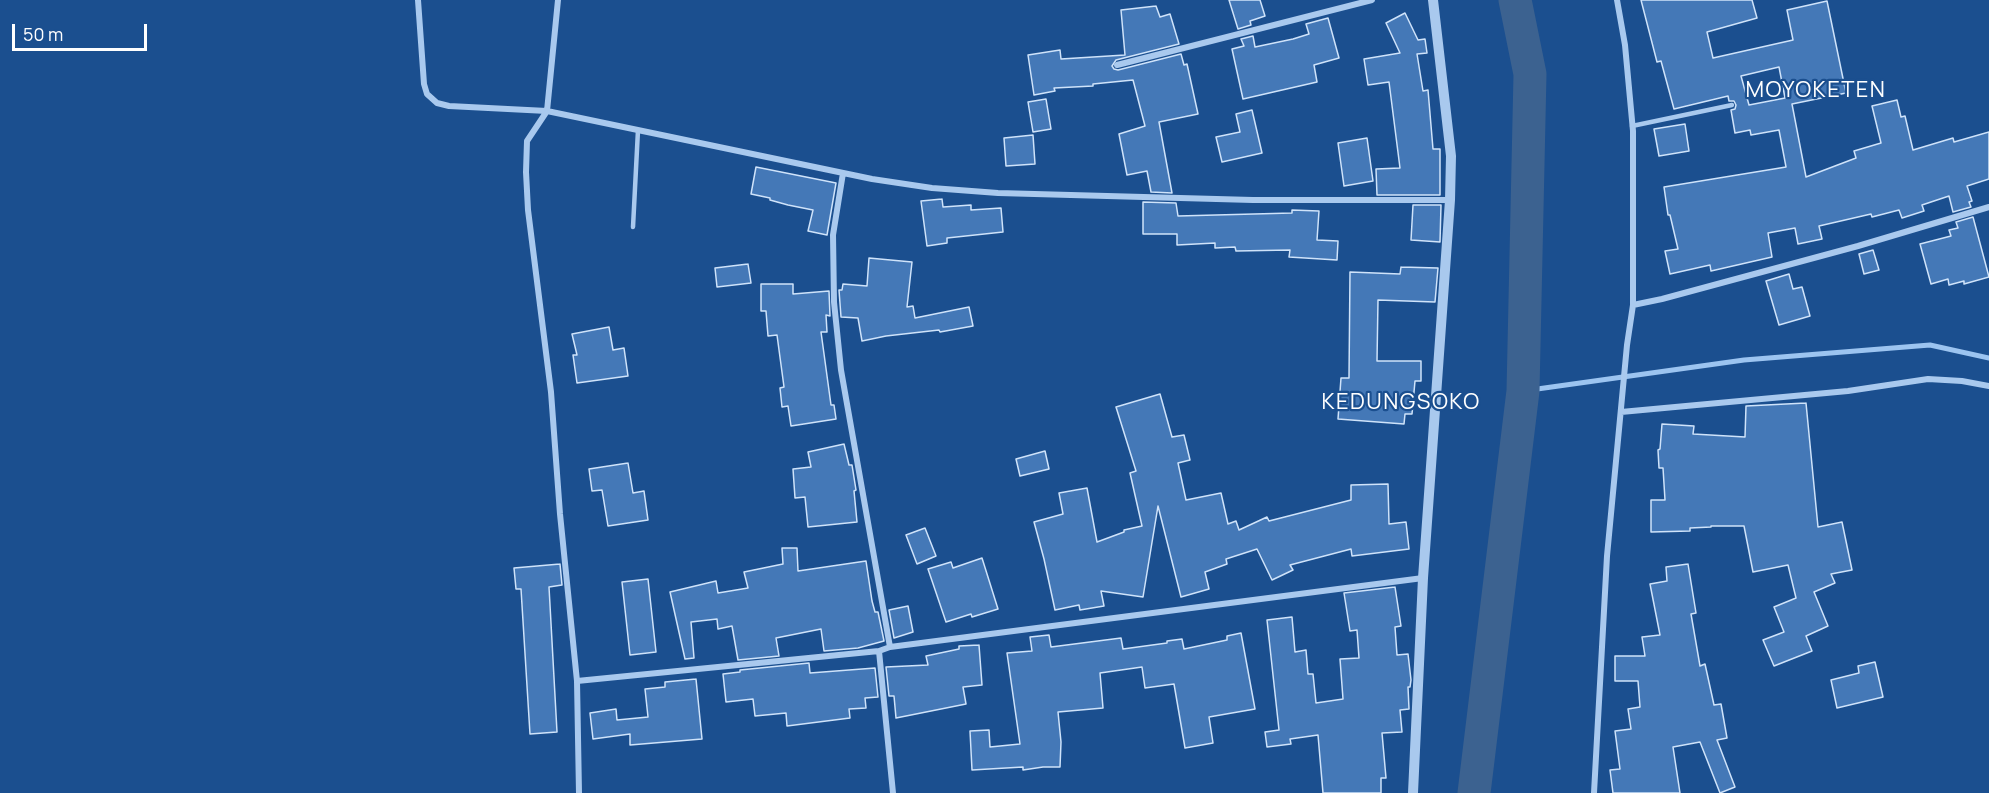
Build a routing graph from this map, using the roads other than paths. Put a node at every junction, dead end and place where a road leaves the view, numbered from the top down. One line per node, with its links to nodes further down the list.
1 (418, 0): 8 (street)
2 (558, 0): 8 (street)
3 (1372, 0): 6 (street)
4 (1433, 0): 12 (street)
5 (1617, 0): 9 (street)
6 (1117, 65)
7 (1732, 105): 9 (lane)
8 (547, 111): 10 (street); 21 (street)
9 (1632, 126): 15 (street)
10 (638, 130): 11 (street); 14 (lane)
11 (843, 173): 12 (street); 19 (street)
12 (1450, 200): 18 (street)
13 (1989, 207): 15 (street)
14 (633, 227)
15 (1633, 305): 17 (street)
16 (1989, 386): 17 (street)
17 (1621, 412): 25 (street)
18 (1423, 578): 19 (street); 24 (street)
19 (890, 647): 20 (street)
20 (879, 651): 21 (street); 23 (street)
21 (577, 681): 22 (street)
22 (579, 793)
23 (892, 793)
24 (1413, 793)
25 (1594, 793)

